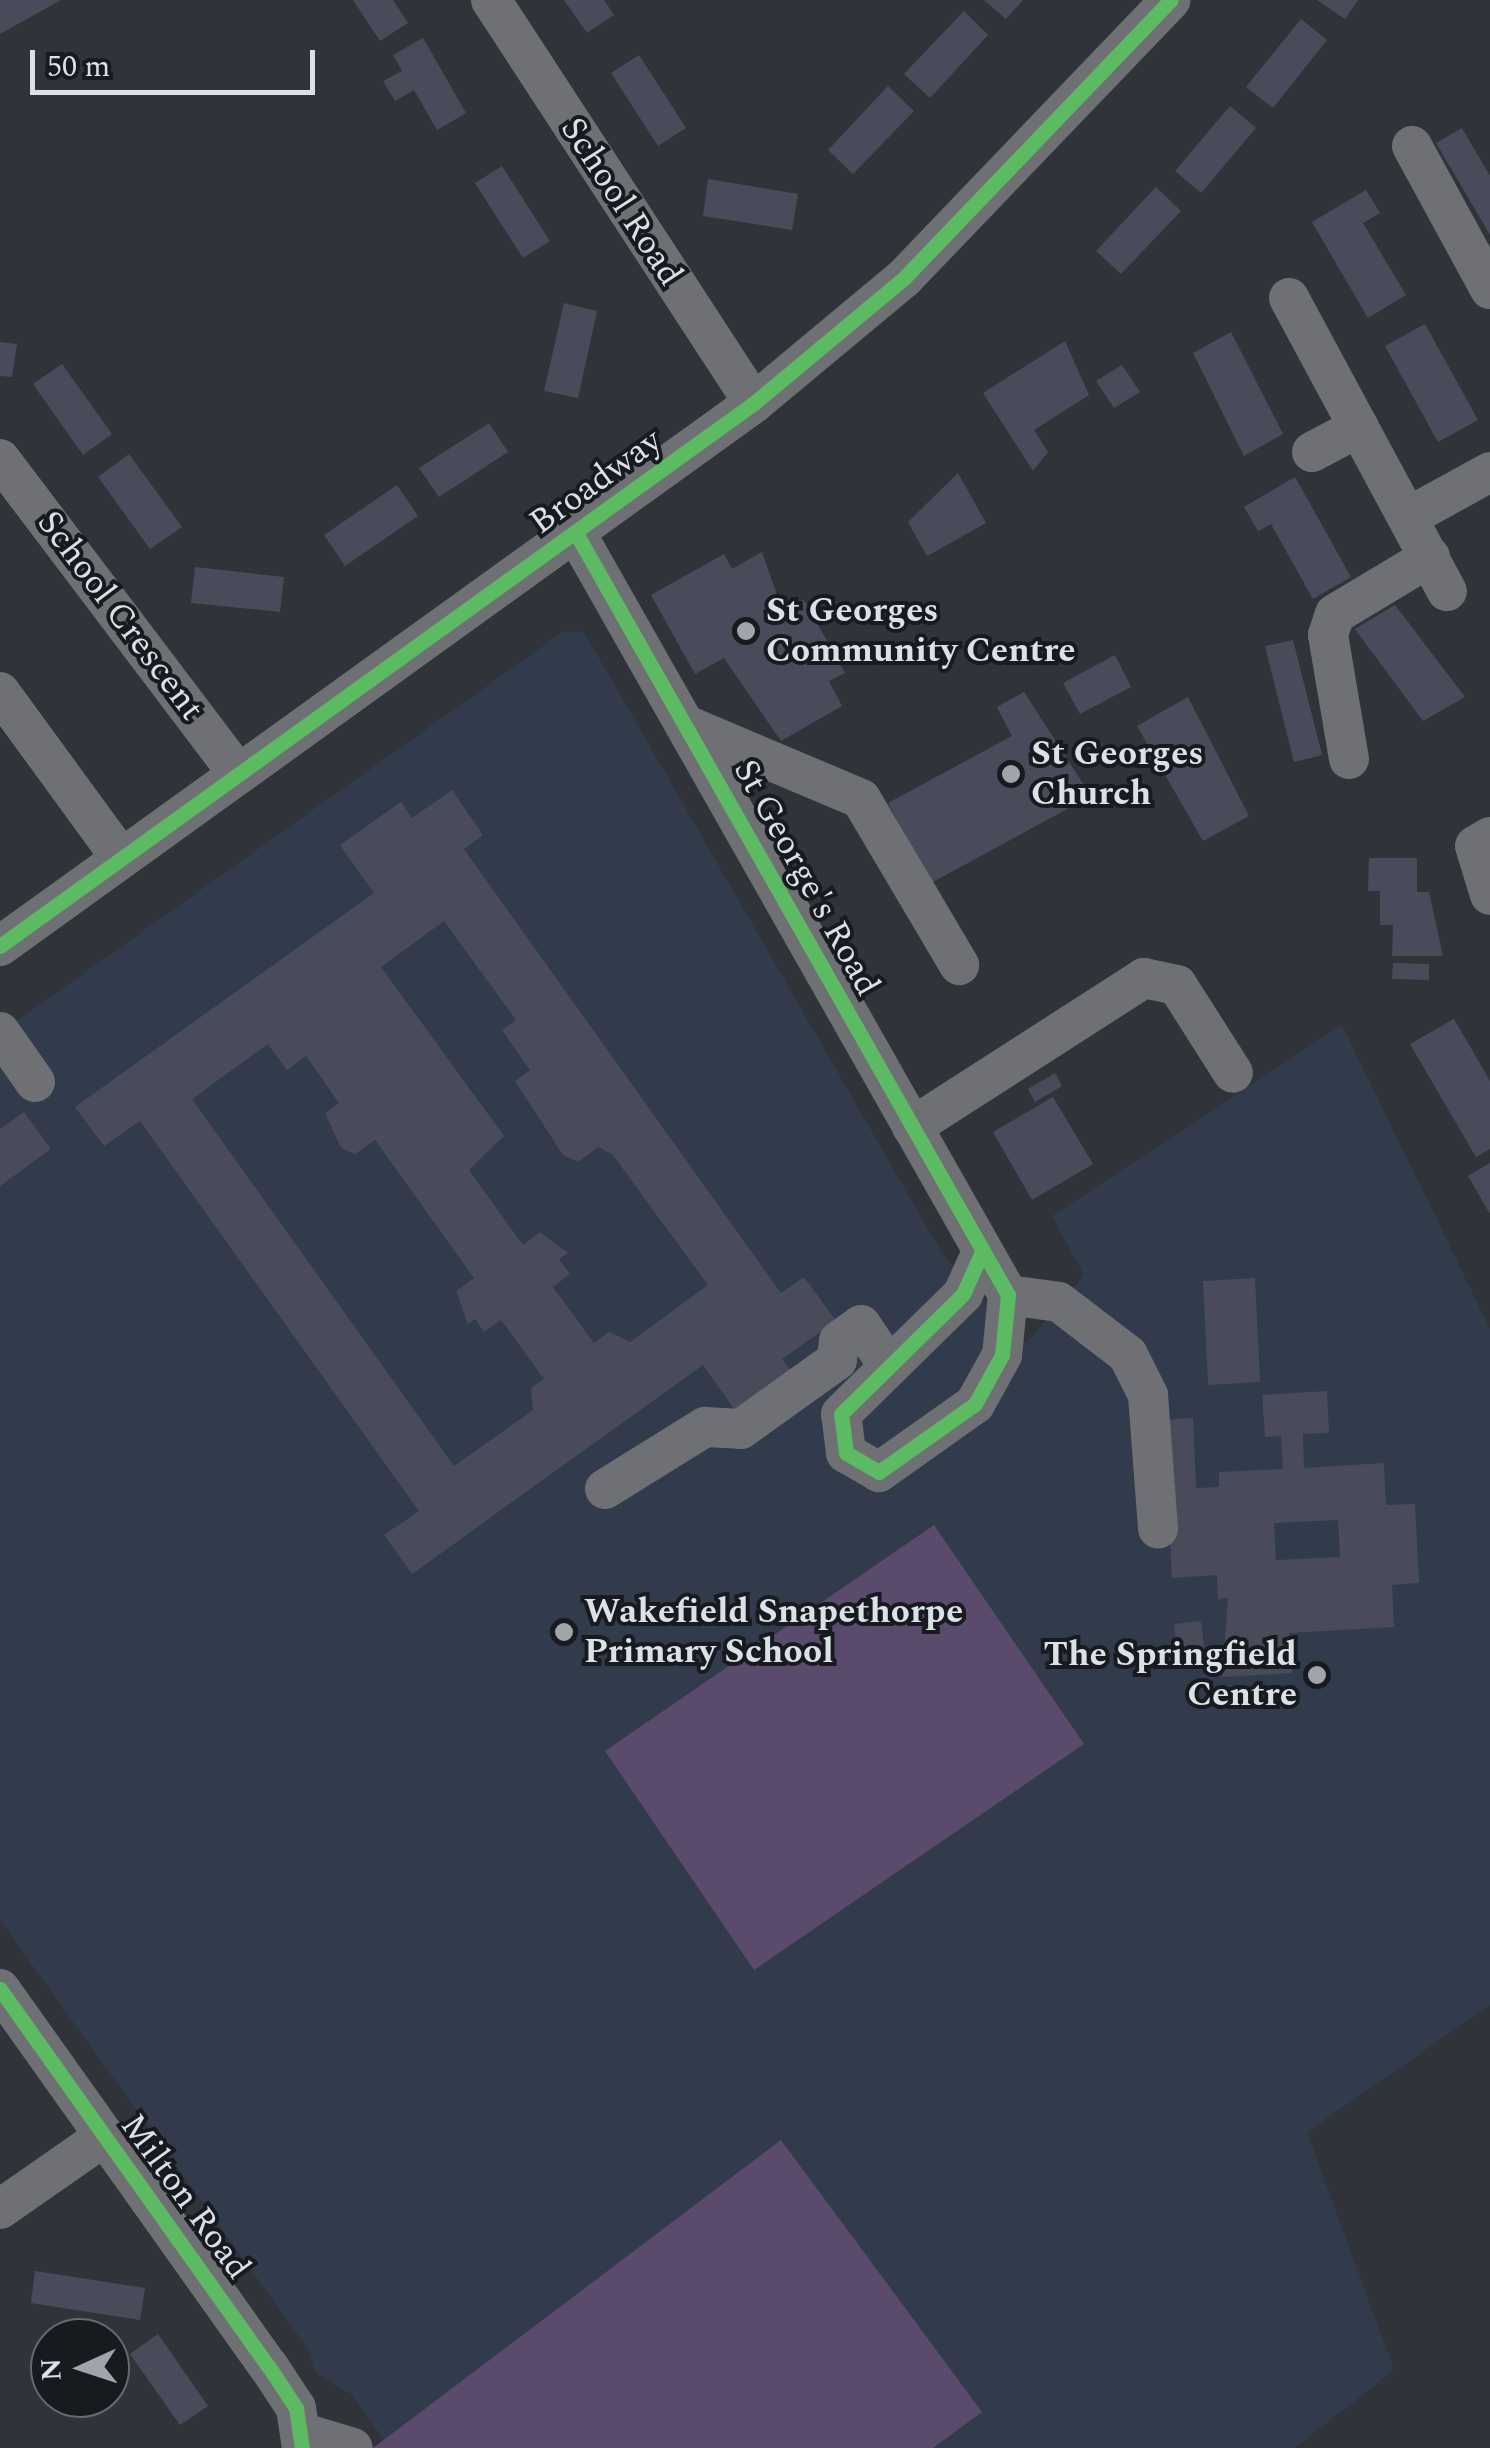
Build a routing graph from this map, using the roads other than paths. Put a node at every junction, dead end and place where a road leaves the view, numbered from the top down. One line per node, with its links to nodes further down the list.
1 (491, 0): 6 (street, School Road)
2 (1171, 0): 6 (street, Broadway)
3 (1412, 146): 4 (street)
4 (1490, 289)
5 (1289, 298): 7 (street)
6 (754, 403): 12 (street, Broadway)
7 (1359, 427): 8 (street); 11 (street)
8 (1312, 452)
9 (0, 459): 16 (street, School Crescent)
10 (1490, 472): 11 (street)
11 (1410, 516): 15 (street)
12 (576, 535): 14 (street, St George's Road); 16 (street, Broadway)
13 (0, 692): 18 (street)
14 (686, 725): 21 (street); 25 (street, St George's Road)
15 (1350, 759)
16 (238, 774): 18 (street, Broadway)
17 (1490, 837): 19 (street)
18 (121, 858): 20 (street, Broadway)
19 (1490, 895)
20 (0, 946)
21 (959, 965)
22 (0, 1032): 24 (street)
23 (1233, 1073): 25 (street)
24 (36, 1082)
25 (912, 1127): 26 (street, St George's Road)
26 (982, 1252): 27 (street, St George's Road); 28 (street)
27 (1008, 1295): 28 (street); 30 (street)
28 (888, 1365): 29 (street)
29 (605, 1490)
30 (1158, 1529)
31 (0, 1989): 32 (street, Milton Road)
32 (105, 2136): 33 (street); 34 (street, Milton Road)
33 (0, 2209)
34 (301, 2440): 35 (street)
35 (353, 2448)

